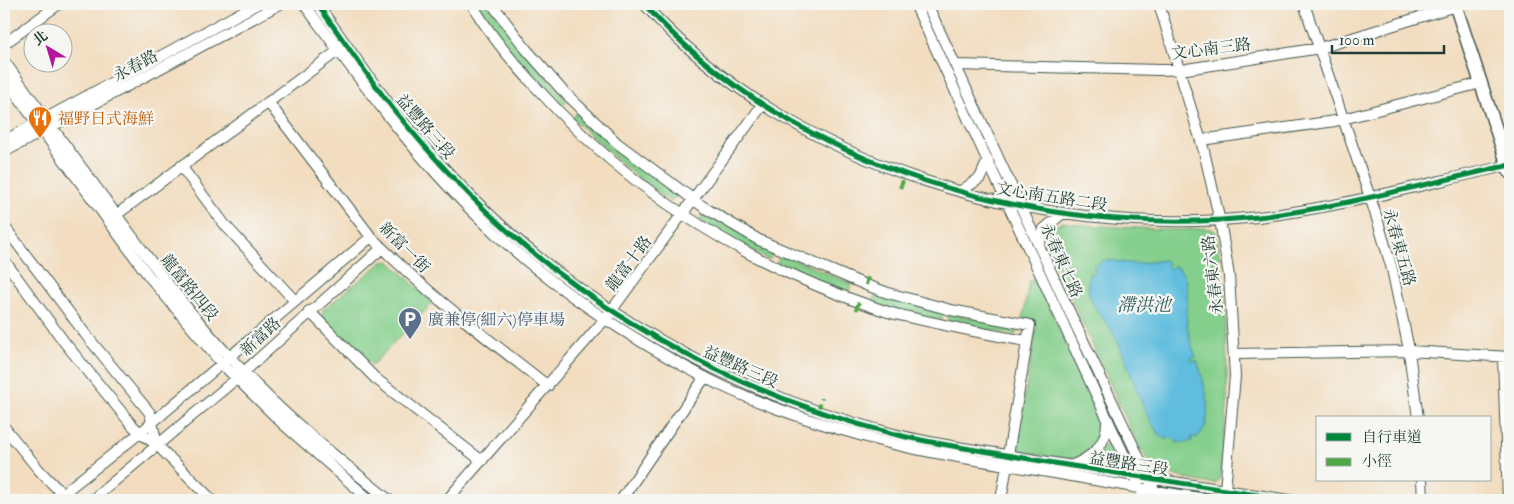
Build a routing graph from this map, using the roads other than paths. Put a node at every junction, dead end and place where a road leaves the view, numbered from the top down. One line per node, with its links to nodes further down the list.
1 (59, 4): 14 (street)
2 (258, 4): 27 (street, 永春路)
3 (280, 4): 27 (street, 永春路)
4 (304, 4): 16 (street, 益豐路三段)
5 (317, 4): 55 (street, 益豐路三段)
6 (472, 4): 25 (street)
7 (492, 4): 23 (street)
8 (644, 4): 24 (street, 文心南五路二段)
9 (915, 4): 31 (street, 永春東七路)
10 (927, 4): 18 (street, 永春東七路)
11 (1159, 4): 19 (street, 永春東六路)
12 (1304, 4): 15 (street, 永春東五路)
13 (1458, 5): 15 (street, 文心南三路); 21 (main road)
14 (4, 44)
15 (1320, 48): 19 (street, 文心南三路); 26 (street, 永春東五路)
16 (338, 50): 22 (street); 55 (street, 益豐路三段)
17 (4, 61): 27 (street, 龍富路四段)
18 (957, 66): 19 (street, 文心南三路); 38 (street, 永春東七路)
19 (1178, 69): 28 (street, 永春東六路)
20 (4, 78): 27 (street, 龍富路四段)
21 (1481, 83): 26 (street); 33 (main road)
22 (268, 102): 32 (street); 44 (street, 新富一街)
23 (576, 104): 25 (street); 36 (street)
24 (763, 104): 34 (street, 文心南五路二段); 36 (street, 龍富十路)
25 (564, 117): 41 (street)
26 (1342, 120): 28 (street); 35 (street, 永春東五路)
27 (44, 125): 29 (street, 永春路); 30 (street, 永春路); 40 (street, 龍富路四段); 61 (street, 龍富路四段)
28 (1201, 140): 42 (street, 永春東六路)
29 (4, 141)
30 (4, 152)
31 (988, 160): 34 (street); 37 (street, 永春東七路)
32 (181, 166): 40 (street); 51 (street)
33 (1510, 167): 35 (street, 文心南五路二段)
34 (961, 191): 37 (street, 文心南五路二段)
35 (1369, 197): 42 (street, 文心南五路二段); 58 (street, 永春東五路)
36 (693, 200): 41 (street, 龍富十路); 47 (street)
37 (1008, 202): 38 (street, 文心南五路二段); 67 (street, 永春東七路)
38 (1021, 205): 39 (street, 文心南五路二段); 45 (street, 永春東七路)
39 (1063, 212): 42 (street, 文心南五路二段); 45 (street)
40 (116, 215): 61 (street, 龍富路四段)
41 (683, 215): 49 (street); 55 (street, 龍富十路)
42 (1220, 219): 59 (street, 永春東六路)
43 (4, 226): 68 (street)
44 (371, 237): 46 (street, 新富一街); 51 (street, 新富路)
45 (1039, 245): 76 (street, 永春東七路)
46 (382, 248): 54 (street, 新富路); 64 (street, 新富一街)
47 (779, 249): 49 (street); 50 (street)
48 (4, 260): 70 (street)
49 (771, 266): 52 (street)
50 (866, 285): 52 (street); 53 (street)
51 (295, 302): 61 (street, 新富路)
52 (859, 302): 56 (street)
53 (947, 308): 56 (street); 57 (street)
54 (309, 311): 62 (street, 新富路); 73 (street)
55 (609, 314): 63 (street, 益豐路三段); 64 (street, 龍富十路); 65 (street, 益豐路三段)
56 (944, 325): 57 (street)
57 (1026, 341): 72 (street)
58 (1409, 351): 59 (street); 60 (street); 66 (street, 永春東五路)
59 (1235, 354): 79 (street, 永春東六路)
60 (1506, 357): 93 (street)
61 (225, 360): 62 (street, 龍富路四段); 68 (street, 新富路)
62 (240, 376): 71 (street, 新富路); 84 (street, 龍富路四段); 85 (street, 龍富路四段)
63 (706, 378): 65 (street, 益豐路三段); 87 (street)
64 (548, 386): 73 (street, 龍富十路)
65 (816, 416): 72 (street, 益豐路三段)
66 (1418, 416)
67 (1107, 418): 74 (street); 75 (street, 永春東七路)
68 (152, 423): 70 (street, 新富路); 71 (street)
69 (4, 427): 81 (street)
70 (140, 433): 71 (street); 81 (street, 新富路)
71 (157, 445): 82 (street, 新富路); 83 (street)
72 (1008, 460): 74 (street, 益豐路三段); 78 (street, 益豐路三段); 88 (street)
73 (482, 461): 86 (street, 龍富十路)
74 (1071, 466): 75 (street, 益豐路三段)
75 (1134, 476): 76 (street, 益豐路三段); 78 (street, 永春東七路)
76 (1149, 479): 79 (street, 益豐路三段); 80 (street, 永春東七路)
77 (1422, 482): 92 (street)
78 (1140, 489): 80 (street, 益豐路三段); 89 (street, 永春東七路)
79 (1225, 490): 91 (street, 益豐路三段)
80 (1157, 496): 90 (street, 益豐路三段)
81 (65, 497)
82 (92, 500)
83 (212, 500)
84 (370, 500)
85 (389, 500)
86 (447, 500)
87 (621, 500)
88 (1001, 500)
89 (1145, 500)
90 (1212, 500)
91 (1289, 500)
92 (1423, 500)
93 (1508, 500)

